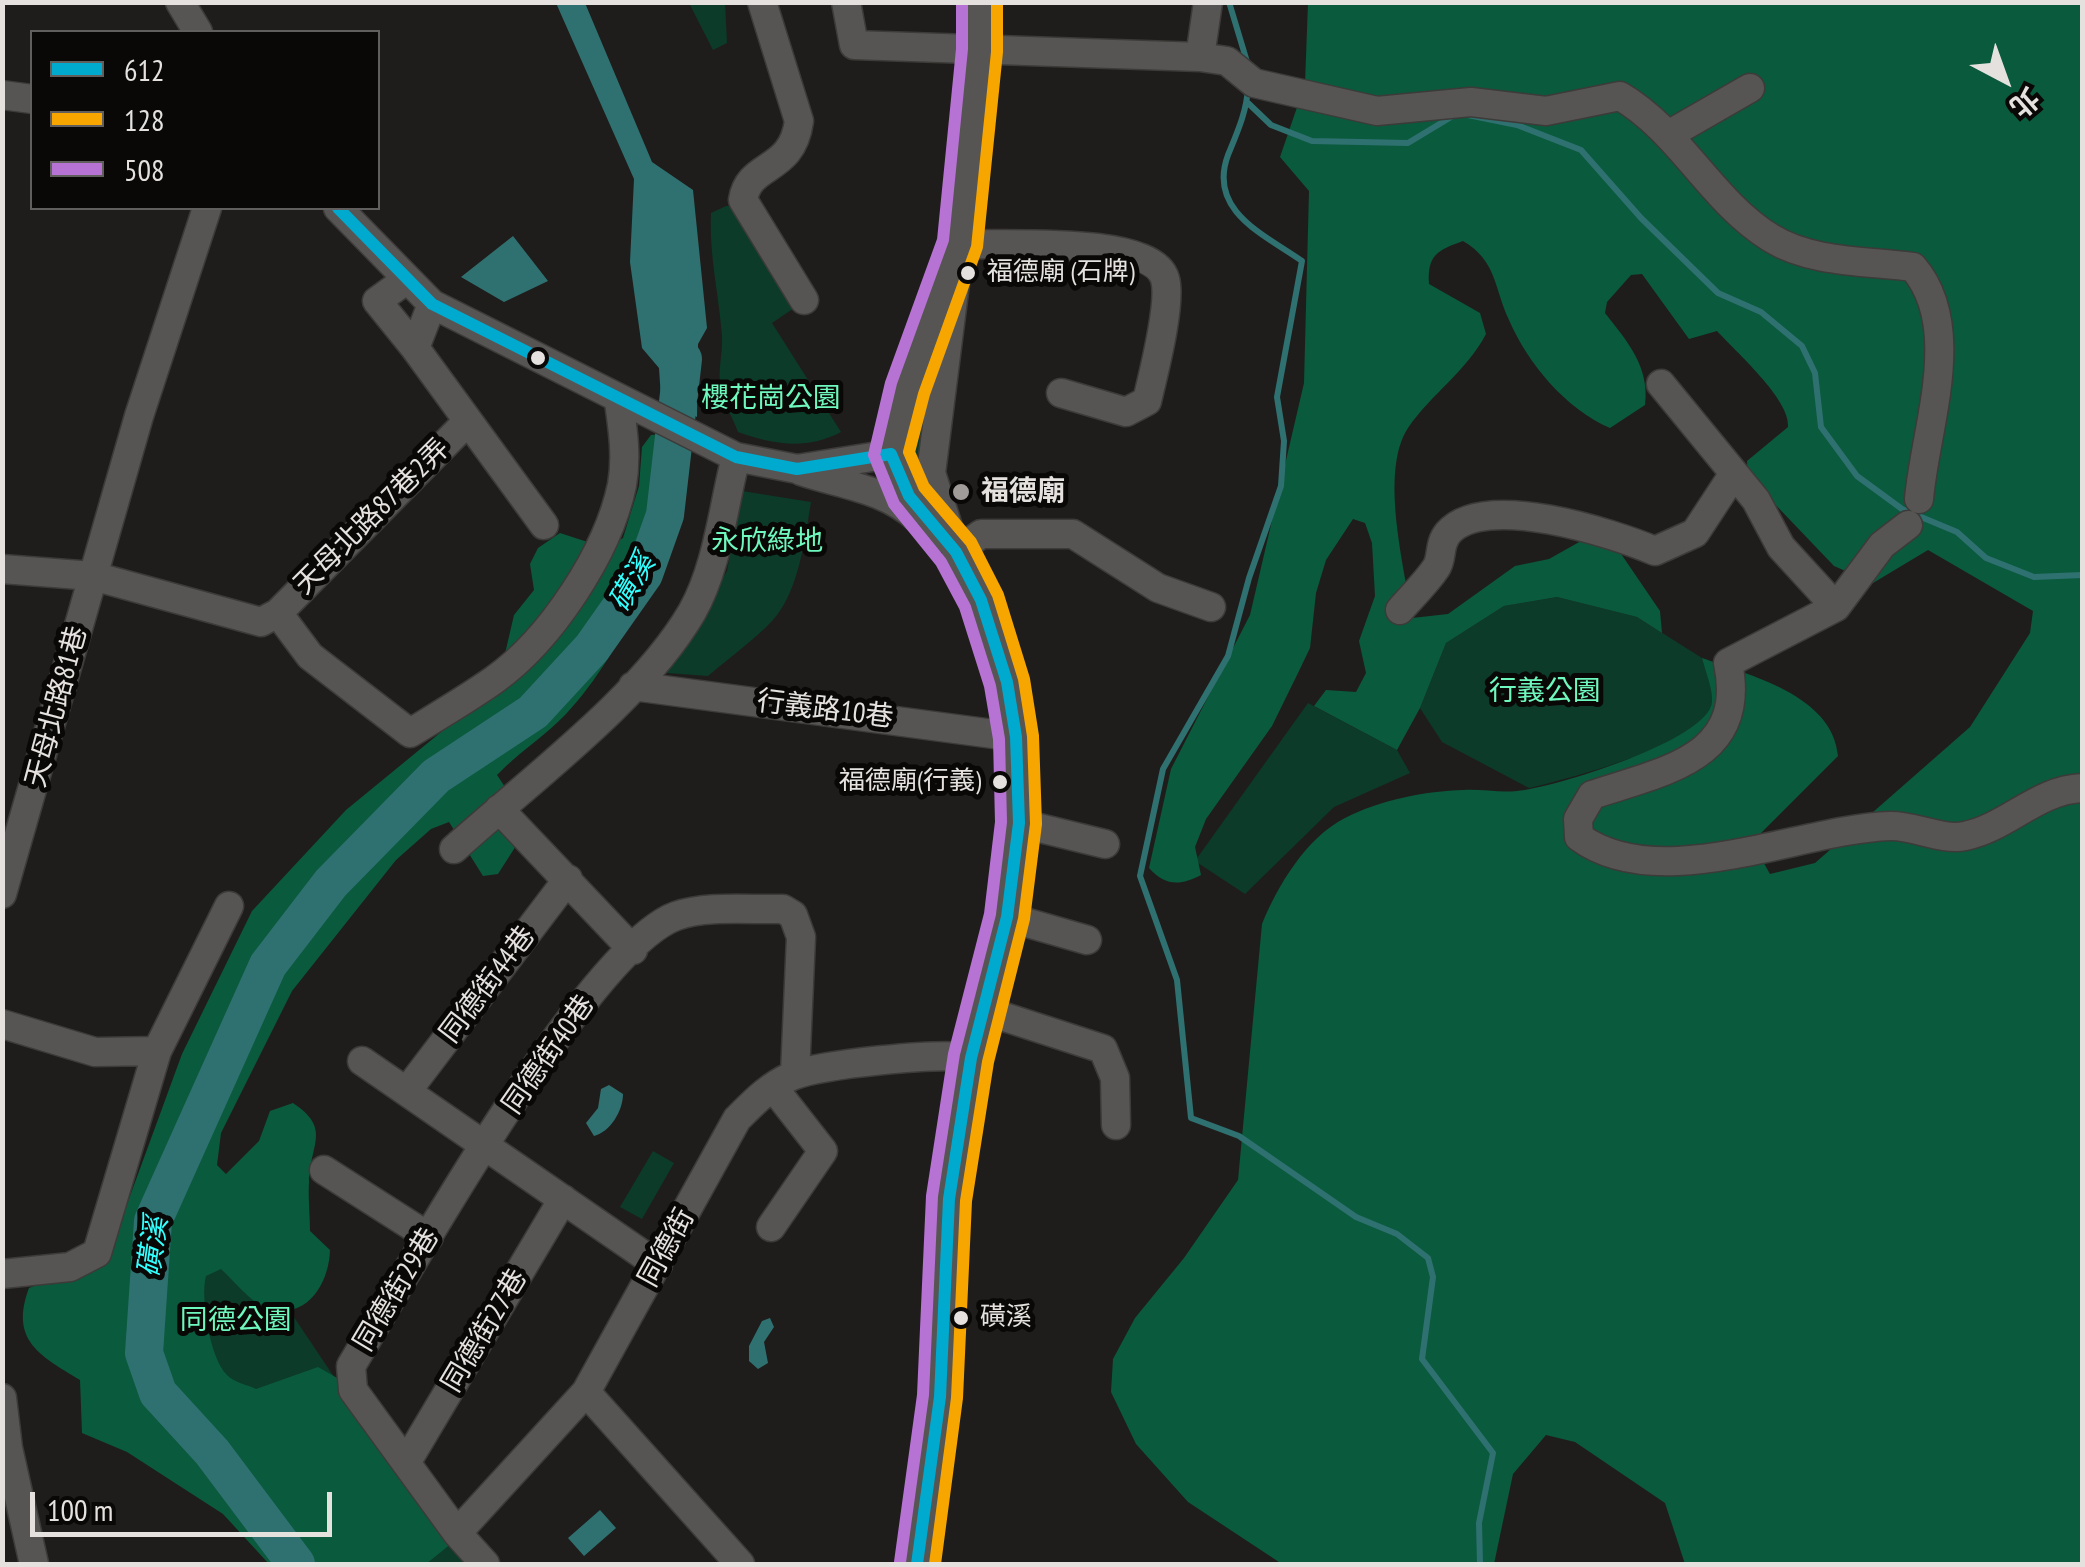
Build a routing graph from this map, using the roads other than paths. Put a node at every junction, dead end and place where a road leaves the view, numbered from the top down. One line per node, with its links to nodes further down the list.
1 (180, 2): 6 (street)
2 (762, 2): 17 (street)
3 (846, 2): 7 (street)
4 (979, 2): 7 (street)
5 (1208, 2): 8 (street)
6 (197, 30)
7 (980, 50): 8 (street); 15 (street)
8 (1200, 57): 12 (street)
9 (1750, 88): 12 (street)
10 (2, 95): 11 (street)
11 (30, 98)
12 (1670, 134): 28 (street)
13 (206, 210): 33 (street, 天母北路81巷)
14 (340, 210): 16 (street)
15 (960, 244): 21 (street); 24 (street); 31 (street)
16 (406, 280): 18 (street); 19 (street, 天母北路87巷2弄)
17 (804, 300)
18 (432, 304): 19 (street); 22 (street)
19 (416, 348): 23 (street, 天母北路87巷2弄)
20 (1661, 384): 27 (street)
21 (1060, 392)
22 (628, 404): 25 (street); 37 (street)
23 (467, 422): 29 (street, 天母北路87巷2弄); 37 (street, 天母北路87巷2弄)
24 (891, 454): 26 (street); 31 (street)
25 (736, 457): 26 (street); 38 (street)
26 (797, 469): 31 (street)
27 (1733, 475): 35 (street); 36 (street)
28 (1919, 499)
29 (544, 525)
30 (1908, 525): 35 (street)
31 (956, 552): 34 (street); 39 (street)
32 (2, 569): 33 (street)
33 (94, 576): 37 (street); 46 (street, 天母北路81巷)
34 (1211, 607)
35 (1836, 607): 40 (street)
36 (1400, 610)
37 (278, 613)
38 (633, 686): 39 (street, 行義路10巷); 41 (street)
39 (1016, 737): 42 (street)
40 (2082, 788)
41 (499, 808): 44 (street); 45 (street)
42 (1019, 823): 43 (street); 48 (street)
43 (1105, 844)
44 (454, 849)
45 (568, 879): 50 (street); 57 (street, 同德街44巷)
46 (2, 894)
47 (228, 906): 53 (street)
48 (1006, 917): 49 (street); 51 (street)
49 (1087, 940)
50 (633, 950): 56 (street, 同德街40巷); 59 (street, 同德街40巷)
51 (983, 1010): 54 (street); 58 (street)
52 (2, 1024): 53 (street)
53 (156, 1051): 65 (street)
54 (971, 1058): 56 (street); 73 (street)
55 (362, 1061): 57 (street)
56 (784, 1081): 62 (street); 64 (street, 同德街)
57 (408, 1091): 59 (street)
58 (1116, 1125)
59 (486, 1146): 61 (street); 63 (street, 同德街29巷)
60 (324, 1170): 63 (street)
61 (563, 1199): 64 (street); 68 (street, 同德街27巷)
62 (771, 1228)
63 (429, 1237): 68 (street, 同德街29巷)
64 (658, 1264): 66 (street, 同德街)
65 (2, 1274)
66 (586, 1392): 69 (street, 同德街); 72 (street)
67 (2, 1398): 70 (street)
68 (406, 1463): 69 (street, 同德街29巷)
69 (457, 1532): 71 (street)
70 (34, 1564)
71 (486, 1564)
72 (740, 1564)
73 (917, 1564)

